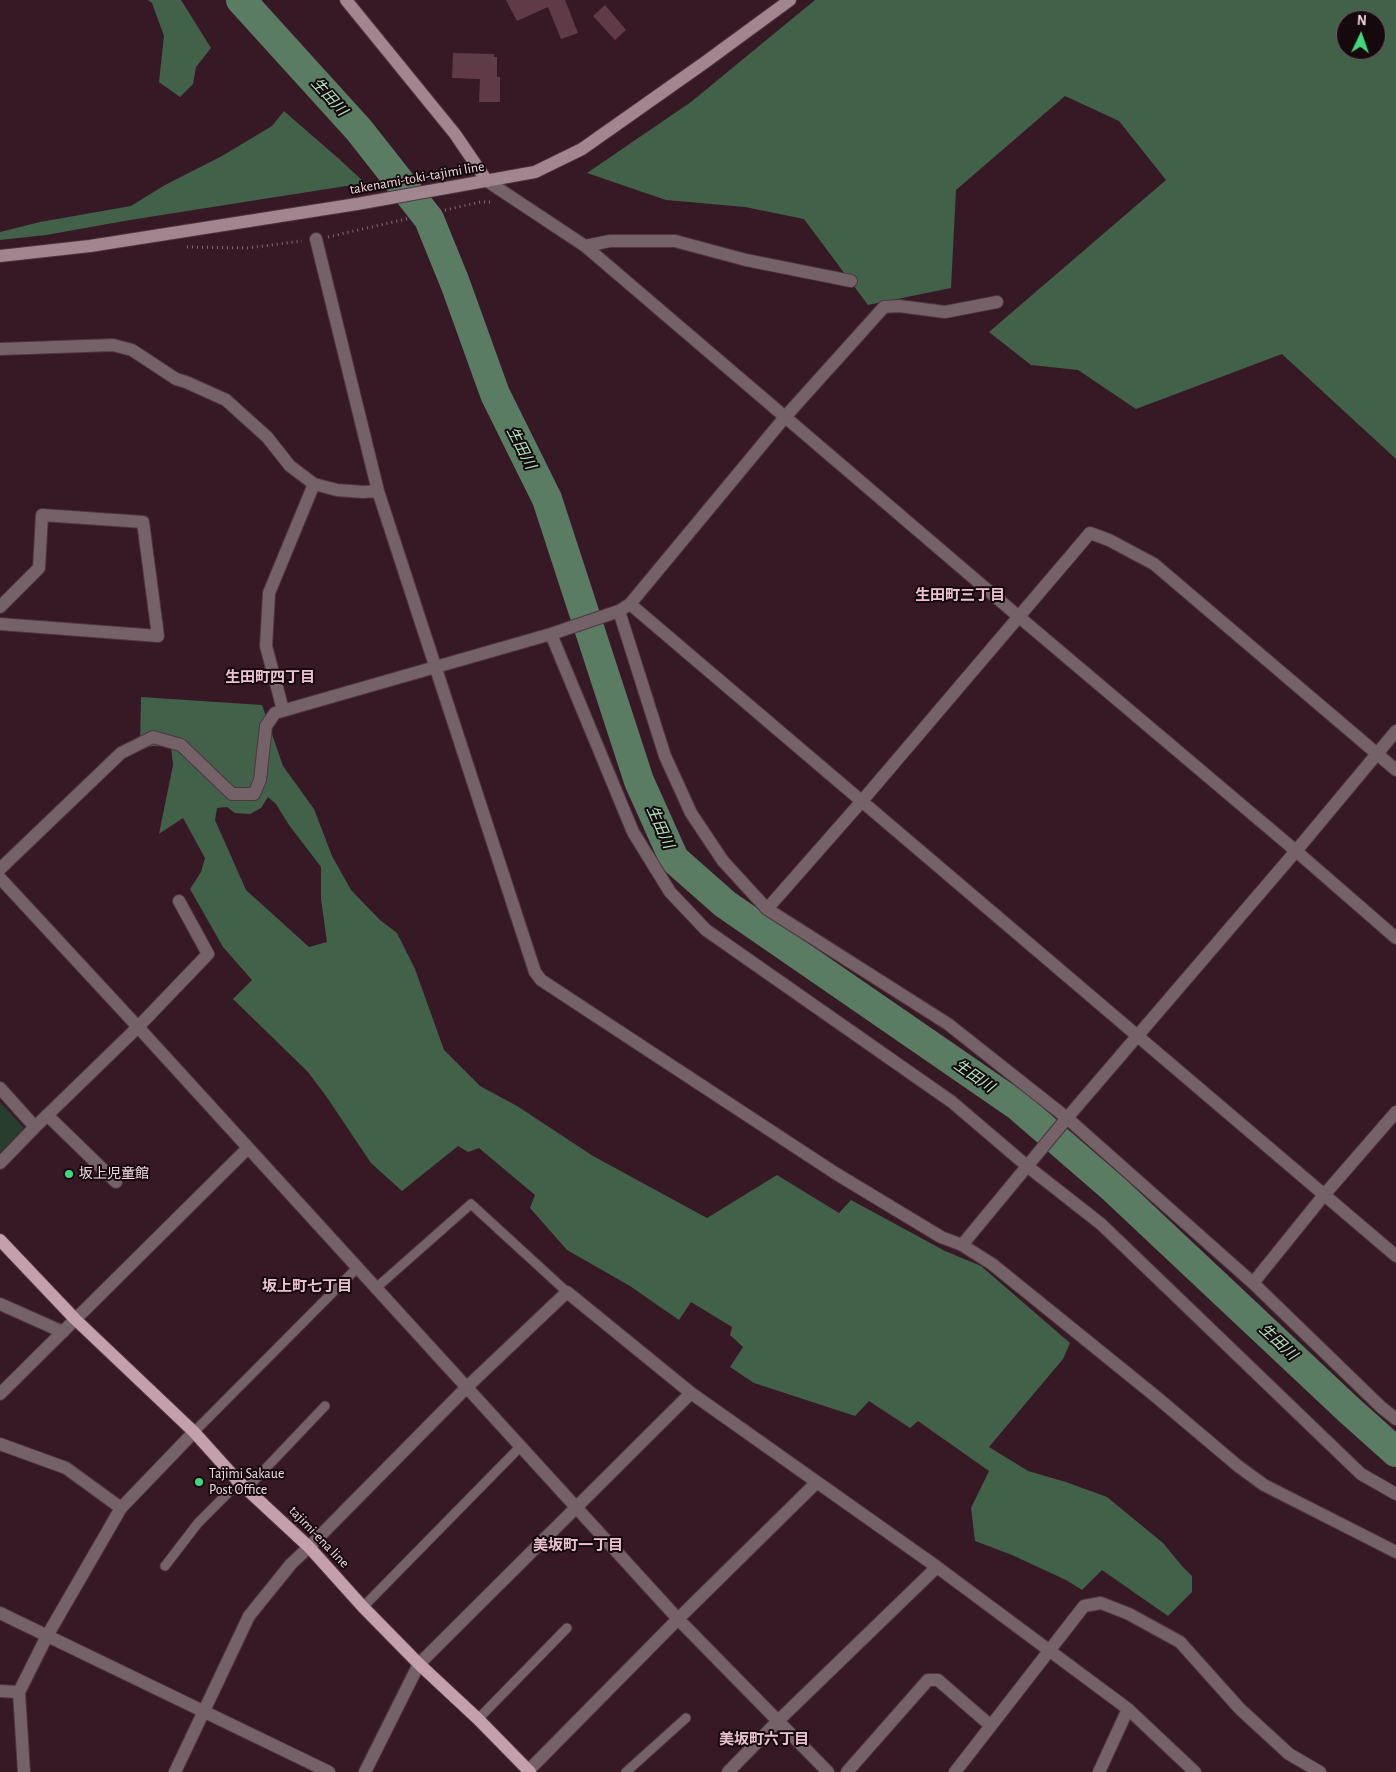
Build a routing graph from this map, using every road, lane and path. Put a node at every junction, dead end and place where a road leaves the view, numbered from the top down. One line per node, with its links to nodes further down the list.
1 (346, 0): 3 (main road)
2 (790, 0): 3 (main road, takenami-toki-tajimi line)
3 (487, 181): 6 (street); 8 (main road, takenami-toki-tajimi line)
4 (480, 202): 5 (path)
5 (316, 239): 7 (path); 14 (street)
6 (585, 246): 9 (street); 12 (street)
7 (186, 247)
8 (0, 256)
9 (851, 281)
10 (997, 302): 12 (street)
11 (0, 349): 13 (street)
12 (785, 417): 16 (street); 17 (street)
13 (314, 484): 14 (street); 21 (street)
14 (378, 491): 20 (street)
15 (0, 607): 18 (street)
16 (624, 607): 19 (street); 25 (street); 30 (street)
17 (1018, 616): 23 (street); 25 (street); 26 (street)
18 (0, 624)
19 (551, 634): 20 (street); 41 (street)
20 (437, 667): 21 (street); 45 (street)
21 (283, 710): 27 (street)
22 (1396, 731): 23 (street)
23 (1376, 753): 24 (street); 26 (street)
24 (1396, 770)
25 (862, 801): 30 (street); 33 (street)
26 (1296, 851): 31 (street); 33 (street)
27 (0, 869)
28 (0, 878): 32 (street)
29 (179, 901): 32 (street)
30 (767, 910): 37 (street)
31 (1396, 938)
32 (138, 1027): 36 (street); 39 (street)
33 (1138, 1036): 37 (street); 43 (street)
34 (0, 1088): 38 (street)
35 (1396, 1112): 43 (street)
36 (48, 1115): 38 (street); 42 (street)
37 (1066, 1118): 41 (street); 48 (street)
38 (35, 1127): 40 (street)
39 (248, 1148): 47 (street); 52 (street)
40 (0, 1163)
41 (1027, 1166): 45 (street); 64 (street)
42 (116, 1182)
43 (1324, 1195): 46 (street); 48 (street)
44 (0, 1240): 52 (main road, tajimi-ena line)
45 (962, 1245): 68 (street)
46 (1396, 1256)
47 (358, 1268): 49 (street); 59 (lane)
48 (1253, 1283): 58 (street)
49 (376, 1288): 50 (lane); 54 (street)
50 (567, 1292): 54 (street); 55 (street)
51 (0, 1304): 53 (street)
52 (75, 1319): 53 (street); 59 (main road, tajimi-ena line)
53 (63, 1332): 56 (street)
54 (467, 1387): 61 (street); 67 (street)
55 (691, 1393): 62 (street); 65 (street)
56 (0, 1394)
57 (325, 1406): 63 (lane)
58 (1396, 1419)
59 (194, 1432): 63 (main road, tajimi-ena line); 66 (street)
60 (0, 1444): 66 (street)
61 (521, 1446): 65 (street); 71 (lane)
62 (817, 1482): 70 (street); 73 (street)
63 (243, 1485): 67 (main road, tajimi-ena line); 69 (lane)
64 (1396, 1494)
65 (576, 1506): 73 (street); 77 (street)
66 (121, 1508): 75 (street)
67 (310, 1547): 71 (main road, tajimi-ena line); 81 (street)
68 (1396, 1552)
69 (165, 1566)
70 (937, 1567): 76 (street); 84 (street)
71 (363, 1606): 77 (main road, tajimi-ena line)
72 (0, 1613): 75 (street)
73 (678, 1619): 84 (street); 86 (street)
74 (566, 1628): 83 (lane)
75 (47, 1636): 79 (street); 81 (street)
76 (1050, 1652): 80 (street); 85 (street); 98 (street)
77 (419, 1664): 83 (main road, tajimi-ena line); 90 (street)
78 (0, 1691): 79 (street)
79 (19, 1692): 87 (street)
80 (1128, 1709): 96 (street); 97 (street)
81 (203, 1710): 88 (street); 89 (street)
82 (686, 1718): 91 (lane)
83 (478, 1719): 86 (main road, tajimi-ena line)
84 (779, 1720): 92 (street); 93 (street)
85 (991, 1726): 94 (street); 95 (street)
86 (529, 1771)
87 (24, 1772)
88 (175, 1772)
89 (329, 1772)
90 (365, 1772)
91 (626, 1772)
92 (728, 1772)
93 (828, 1772)
94 (847, 1772)
95 (955, 1772)
96 (1099, 1772)
97 (1195, 1772)
98 (1320, 1772)

